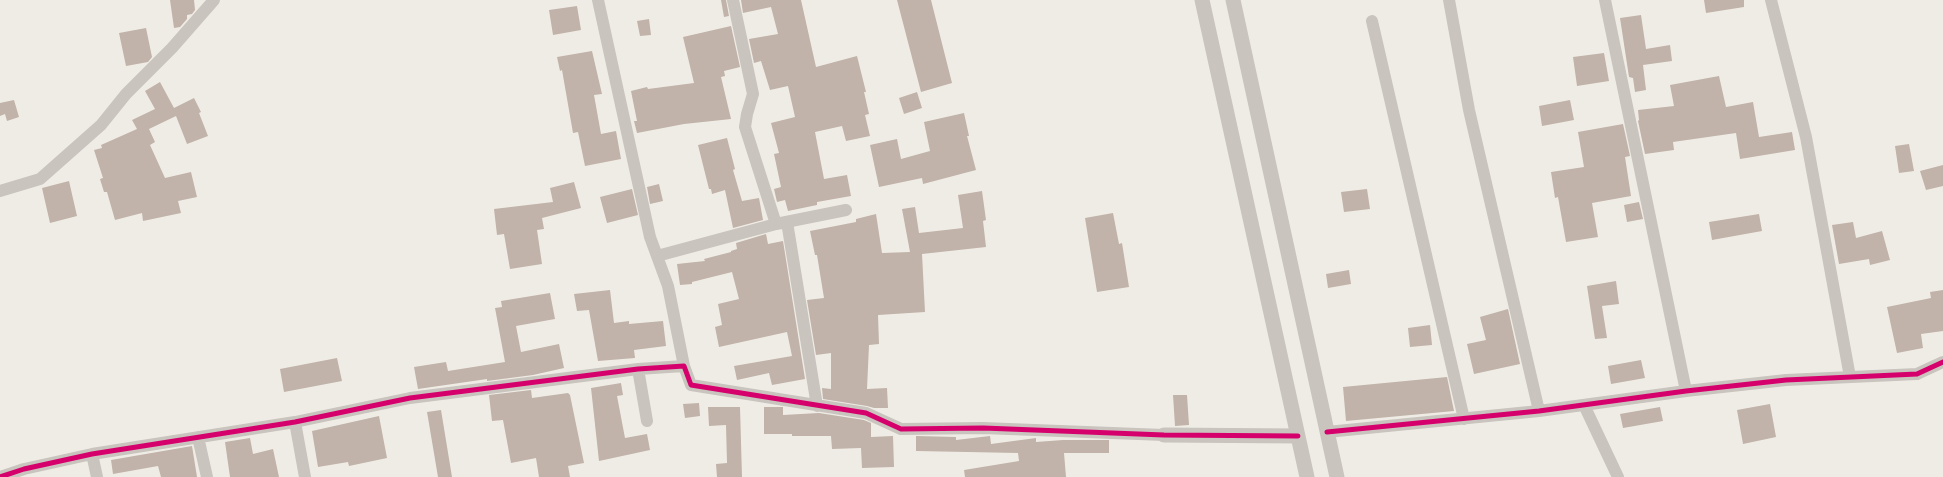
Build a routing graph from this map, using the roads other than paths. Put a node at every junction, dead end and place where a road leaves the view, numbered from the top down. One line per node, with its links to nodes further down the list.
1 (214, 0): 10 (street)
2 (598, 0): 13 (street)
3 (733, 0): 12 (street)
4 (1202, 0): 27 (street)
5 (1233, 0): 25 (street)
6 (1448, 0): 21 (street)
7 (1605, 0): 18 (street)
8 (1771, 0): 17 (street)
9 (1372, 21): 22 (street)
10 (0, 191)
11 (846, 210): 12 (street)
12 (782, 223): 13 (street); 20 (street)
13 (657, 256): 15 (street)
14 (1943, 362): 17 (street)
15 (684, 366): 16 (street); 20 (street)
16 (638, 369): 23 (street); 24 (street)
17 (1850, 377): 18 (street)
18 (1686, 391): 19 (street)
19 (1584, 405): 21 (street); 36 (street)
20 (817, 406): 26 (street)
21 (1540, 411): 22 (street)
22 (1464, 419): 25 (street)
23 (647, 421)
24 (294, 422): 28 (street); 33 (street)
25 (1328, 432): 35 (street)
26 (1164, 435): 27 (street)
27 (1298, 436): 34 (street)
28 (198, 438): 29 (street); 32 (street)
29 (92, 454): 30 (street); 31 (street)
30 (0, 477)
31 (97, 477)
32 (207, 477)
33 (306, 477)
34 (1307, 477)
35 (1337, 477)
36 (1618, 477)

